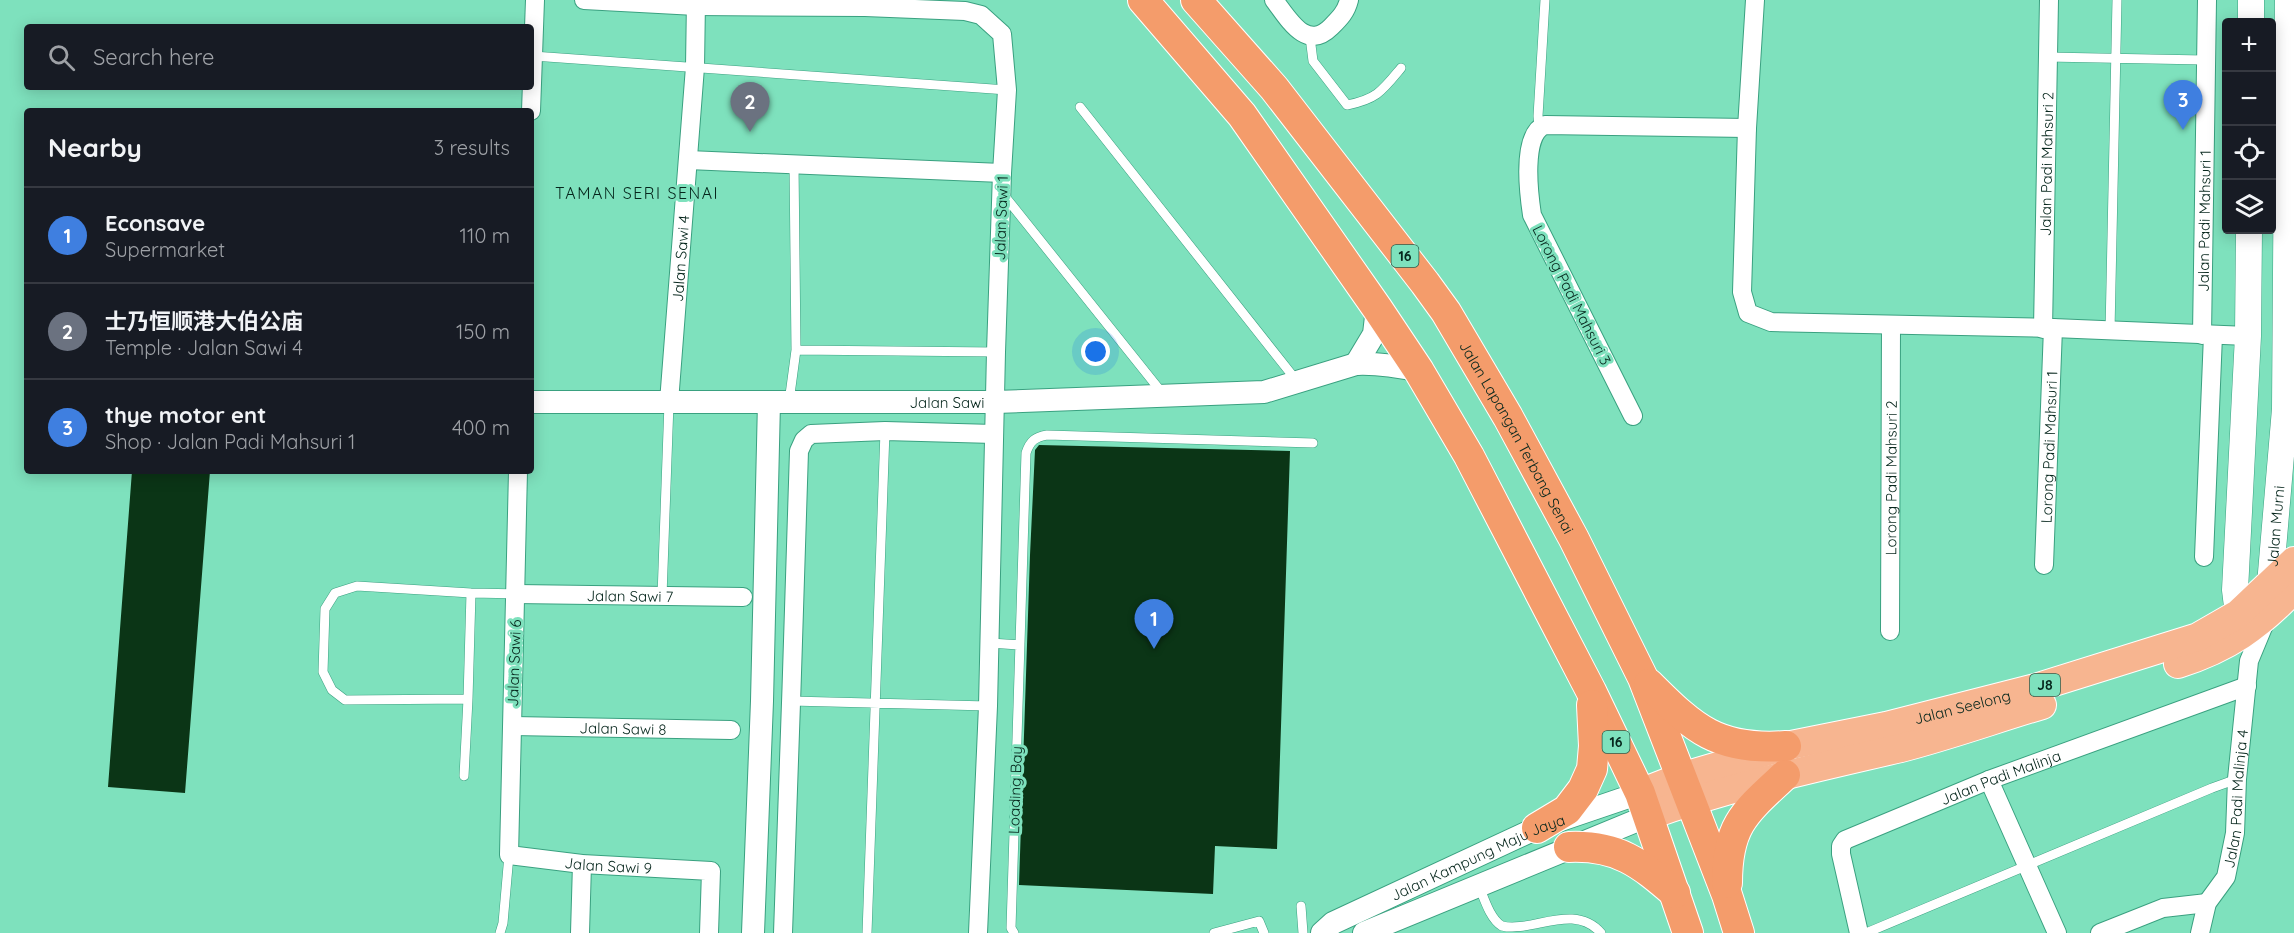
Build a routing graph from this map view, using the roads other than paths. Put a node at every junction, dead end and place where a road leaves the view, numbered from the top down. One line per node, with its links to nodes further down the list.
1 (535, 0): 18 (street)
2 (584, 0): 14 (street)
3 (1143, 0): 38 (highway, 16)
4 (1196, 0): 72 (highway, Jalan Lapangan Terbang Senai / 16)
5 (1274, 0): 19 (street)
6 (1349, 0): 19 (street)
7 (1545, 0): 30 (lane)
8 (1755, 0): 31 (street)
9 (2049, 0): 21 (street, Jalan Padi Mahsuri 2)
10 (2116, 0): 22 (lane)
11 (2207, 0): 23 (street, Jalan Padi Mahsuri 1)
12 (2251, 0): 17 (main road)
13 (2288, 0): 36 (main road, Jalan Murni)
14 (609, 1): 15 (street)
15 (696, 3): 16 (street); 24 (street, Jalan Sawi 4)
16 (865, 3): 27 (street, Jalan Sawi 1)
17 (2251, 18)
18 (534, 28)
19 (1310, 37): 25 (lane)
20 (534, 56): 24 (lane)
21 (2047, 57): 22 (lane); 40 (street, Jalan Padi Mahsuri 2)
22 (2115, 59): 23 (lane); 41 (lane)
23 (2204, 60): 42 (street, Jalan Padi Mahsuri 1)
24 (695, 67): 27 (lane); 32 (street, Jalan Sawi 4)
25 (1401, 68)
26 (532, 90): 29 (street)
27 (1007, 90): 34 (street, Jalan Sawi 1)
28 (1080, 107): 48 (lane)
29 (531, 108)
30 (1539, 127): 31 (street); 55 (street, Lorong Padi Mahsuri 3)
31 (1747, 128): 39 (street)
32 (688, 160): 33 (street); 51 (street, Jalan Sawi 4)
33 (794, 165): 34 (street); 44 (lane)
34 (1002, 173): 35 (street, Jalan Sawi 1)
35 (1002, 192): 45 (street, Jalan Sawi 1); 49 (lane)
36 (2291, 202): 54 (main road, Jalan Murni)
37 (2249, 234): 43 (main road)
38 (1377, 308): 46 (street); 47 (highway, 16)
39 (1891, 325): 40 (street); 68 (street, Lorong Padi Mahsuri 2)
40 (2048, 328): 41 (street); 62 (street, Lorong Padi Mahsuri 1)
41 (2110, 331): 42 (street)
42 (2207, 335): 43 (street); 60 (street, Jalan Padi Mahsuri 1)
43 (2248, 336): 69 (main road)
44 (796, 350): 45 (lane); 52 (lane)
45 (996, 352): 53 (street, Jalan Sawi 1)
46 (1356, 364): 47 (street, Jalan Sawi); 48 (street, Jalan Sawi)
47 (1419, 371): 74 (highway, 16)
48 (1298, 382): 49 (street, Jalan Sawi)
49 (1165, 396): 53 (street, Jalan Sawi)
50 (534, 402): 51 (street, Jalan Sawi)
51 (669, 402): 52 (street, Jalan Sawi); 66 (lane)
52 (779, 402): 53 (street, Jalan Sawi); 101 (street)
53 (995, 402): 57 (street, Jalan Sawi 1)
54 (2290, 404): 63 (main road, Jalan Murni)
55 (1633, 416)
56 (885, 431): 57 (street); 76 (street); 77 (lane)
57 (994, 434): 70 (street, Jalan Sawi 1)
58 (1313, 443): 71 (lane, Loading Bay)
59 (518, 474): 65 (street, Jalan Sawi 6)
60 (2204, 558)
61 (2294, 561): 63 (main road, Jalan Seelong / J8)
62 (2044, 565)
63 (2282, 586): 69 (main road, Jalan Seelong / J8); 69 (main road, Jalan Seelong / J8)
64 (471, 593): 65 (lane); 75 (lane); 75 (lane)
65 (516, 594): 66 (street, Jalan Sawi 7); 79 (street, Jalan Sawi 6)
66 (662, 596): 67 (street, Jalan Sawi 7)
67 (743, 597)
68 (1890, 631)
69 (2243, 636): 73 (street, Jalan Padi Malinja 4); 81 (main road, Jalan Seelong / J8); 82 (main road, Jalan Seelong / J8)
70 (990, 643): 71 (lane); 78 (street, Jalan Sawi 1)
71 (1020, 645): 105 (lane, Loading Bay)
72 (1642, 678): 81 (highway); 86 (highway, Jalan Lapangan Terbang Senai / 16)
73 (2247, 686): 84 (street, Jalan Padi Malinja 4); 85 (street, Jalan Padi Malinja)
74 (1591, 691): 87 (highway, 16); 88 (highway)
75 (468, 699): 83 (lane)
76 (791, 701): 77 (lane); 102 (street)
77 (876, 702): 78 (lane); 103 (lane)
78 (988, 705): 104 (street, Jalan Sawi 1)
79 (513, 726): 80 (street, Jalan Sawi 8); 90 (street, Jalan Sawi 6)
80 (731, 730)
81 (1785, 746): 86 (main road, Jalan Seelong / J8)
82 (1785, 775): 86 (main road, Jalan Seelong / J8); 95 (highway)
83 (464, 776)
84 (2236, 779): 92 (lane); 96 (street, Jalan Padi Malinja 4)
85 (1989, 780): 92 (street); 114 (street, Jalan Padi Malinja)
86 (1686, 789): 87 (main road, Jalan Seelong / J8); 95 (highway, Jalan Lapangan Terbang Senai / 16)
87 (1644, 804): 88 (street, Jalan Kampung Maju Jaya); 89 (street, Jalan Kampung Maju Jaya); 94 (highway, 16)
88 (1537, 828): 109 (street, Jalan Kampung Maju Jaya)
89 (1569, 847): 93 (street, Jalan Kampung Maju Jaya); 94 (highway)
90 (509, 855): 91 (street, Jalan Sawi 9); 98 (lane)
91 (582, 864): 99 (street); 100 (street, Jalan Sawi 9)
92 (2027, 864): 115 (lane); 116 (street)
93 (1479, 886): 110 (street, Jalan Kampung Maju Jaya); 111 (lane)
94 (1675, 892): 112 (highway, 16)
95 (1727, 895): 113 (highway, Jalan Lapangan Terbang Senai / 16)
96 (2207, 903): 117 (street); 118 (street, Jalan Padi Malinja 4)
97 (1301, 906): 108 (lane)
98 (500, 933)
99 (580, 933)
100 (709, 933)
101 (753, 933)
102 (783, 933)
103 (867, 933)
104 (978, 933)
105 (1014, 933)
106 (1214, 933): 107 (lane)
107 (1264, 933)
108 (1303, 933)
109 (1322, 933)
110 (1364, 933)
111 (1601, 933)
112 (1688, 933)
113 (1739, 933)
114 (1859, 933)
115 (1866, 933)
116 (2057, 933)
117 (2100, 933)
118 (2200, 933)

